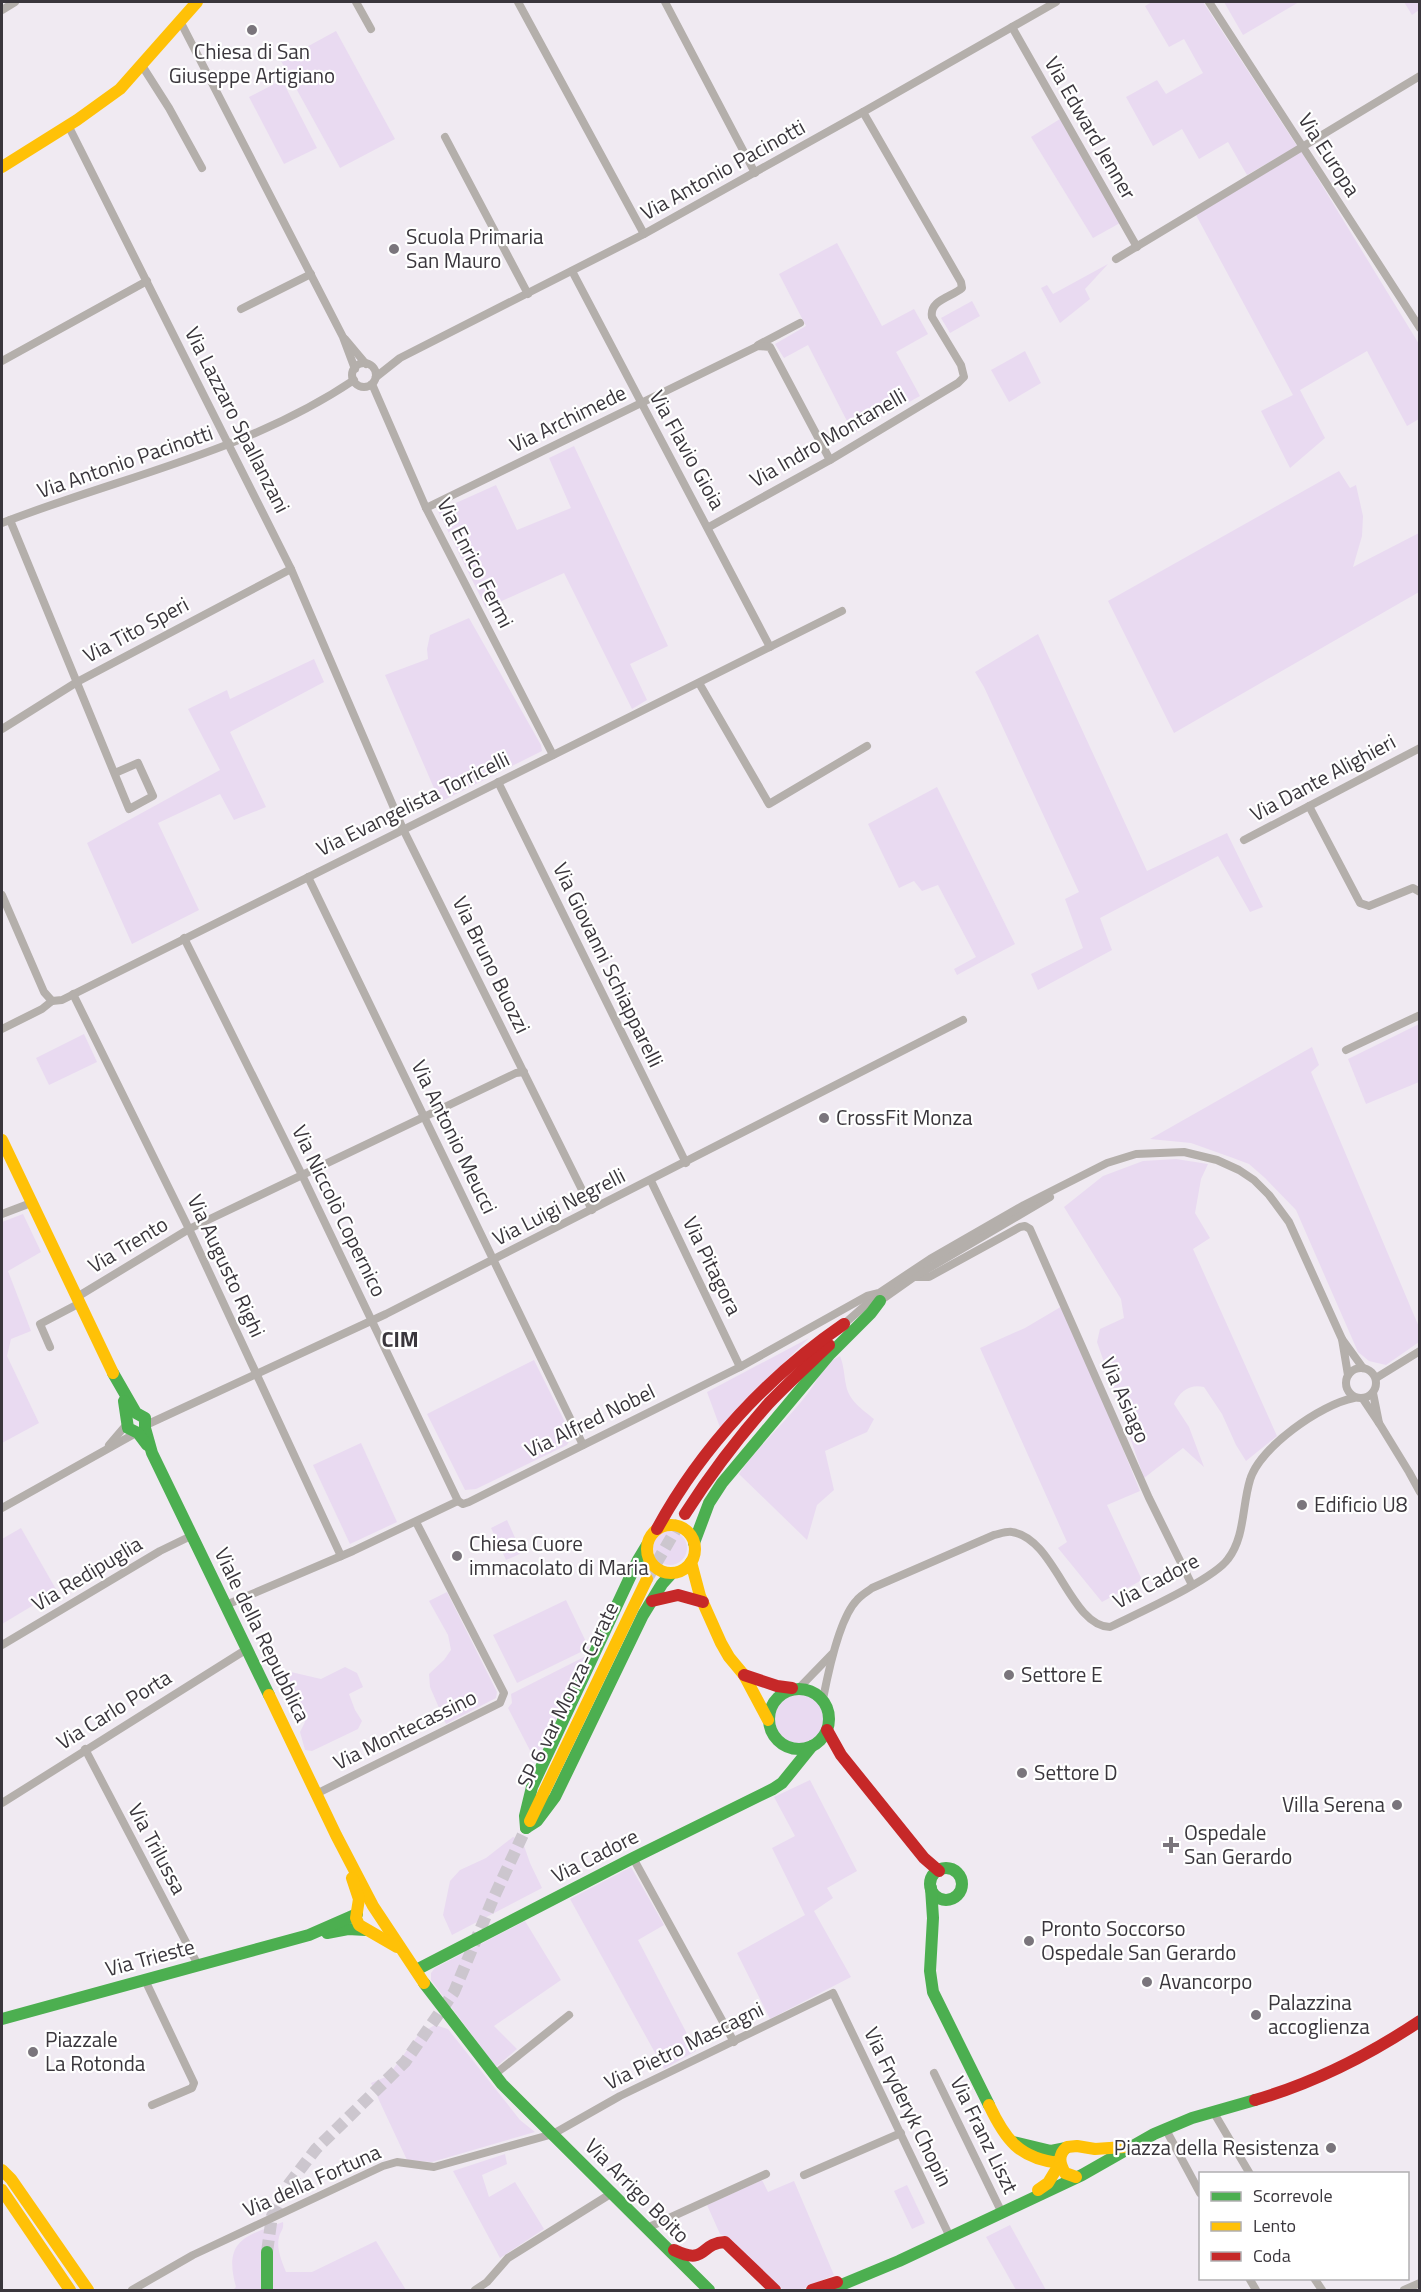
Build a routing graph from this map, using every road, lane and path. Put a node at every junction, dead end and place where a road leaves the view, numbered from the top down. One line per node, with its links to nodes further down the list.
1 (15, 2): 8 (street)
2 (197, 2): 9 (street)
3 (356, 2): 11 (street)
4 (518, 2): 21 (street)
5 (665, 2): 20 (street)
6 (1056, 2): 10 (street, Via Antonio Pacinotti)
7 (1209, 2): 17 (street, Via Europa)
8 (2, 10)
9 (180, 21): 12 (street); 25 (street)
10 (1012, 27): 14 (street, Via Antonio Pacinotti); 22 (street, Via Edward Jenner)
11 (370, 29)
12 (141, 64): 15 (street); 19 (street)
13 (1419, 76): 17 (street)
14 (864, 112): 20 (street, Via Antonio Pacinotti); 41 (street, Via Indro Montanelli)
15 (69, 127): 18 (street); 26 (street, Via Lazzaro Spallanzani)
16 (445, 137): 27 (street)
17 (1302, 147): 22 (street); 30 (street, Via Europa)
18 (2, 166)
19 (202, 168)
20 (755, 173): 21 (street, Via Antonio Pacinotti)
21 (644, 234): 24 (street, Via Antonio Pacinotti)
22 (1137, 247): 23 (street)
23 (1116, 259)
24 (572, 271): 27 (street, Via Antonio Pacinotti); 39 (street, Via Flavio Gioia)
25 (311, 274): 28 (street); 31 (street)
26 (147, 280): 34 (street); 40 (street, Via Lazzaro Spallanzani)
27 (528, 294): 33 (street, Via Antonio Pacinotti)
28 (241, 309)
29 (800, 323): 32 (street, Via Archimede)
30 (1419, 328)
31 (343, 337): 35 (street); 36 (street)
32 (758, 346): 39 (street, Via Archimede); 41 (street)
33 (400, 358): 35 (street, Via Antonio Pacinotti); 38 (street, Via Antonio Pacinotti)
34 (2, 361)
35 (368, 365): 36 (street); 38 (street)
36 (355, 369): 37 (street)
37 (354, 380): 38 (street); 40 (street, Via Antonio Pacinotti)
38 (374, 380): 42 (street, Via Enrico Fermi)
39 (640, 404): 42 (street, Via Archimede); 44 (street, Via Flavio Gioia)
40 (229, 445): 43 (street, Via Antonio Pacinotti); 45 (street, Via Lazzaro Spallanzani)
41 (830, 460): 44 (street, Via Indro Montanelli)
42 (426, 508): 54 (street, Via Enrico Fermi)
43 (6, 522): 48 (street)
44 (709, 527): 47 (street, Via Flavio Gioia)
45 (291, 569): 48 (street, Via Tito Speri); 51 (street, Via Lazzaro Spallanzani)
46 (842, 611): 47 (street, Via Evangelista Torricelli)
47 (770, 647): 49 (street, Via Evangelista Torricelli)
48 (77, 682): 50 (street, Via Tito Speri); 55 (street)
49 (699, 682): 52 (street); 54 (street, Via Evangelista Torricelli)
50 (2, 729)
51 (362, 735): 58 (street, Via Bruno Buozzi)
52 (867, 746)
53 (1419, 748): 57 (street, Via Dante Alighieri)
54 (553, 755): 56 (street, Via Evangelista Torricelli)
55 (116, 772): 55 (street)
56 (498, 782): 58 (street, Via Evangelista Torricelli); 73 (street, Via Giovanni Schiapparelli)
57 (1309, 806): 59 (street, Via Dante Alighieri); 61 (street)
58 (403, 829): 60 (street, Via Evangelista Torricelli); 70 (street, Via Bruno Buozzi)
59 (1244, 840)
60 (308, 877): 63 (street, Via Evangelista Torricelli); 71 (street, Via Antonio Meucci)
61 (1419, 892)
62 (2, 896): 65 (street)
63 (184, 938): 64 (street, Via Evangelista Torricelli); 74 (street, Via Niccolò Copernico)
64 (73, 994): 65 (street, Via Evangelista Torricelli); 79 (street, Via Augusto Righi)
65 (52, 1001): 68 (street, Via Evangelista Torricelli)
66 (1419, 1015): 69 (street)
67 (963, 1020): 73 (street, Via Luigi Negrelli)
68 (2, 1029)
69 (1347, 1050)
70 (524, 1072): 71 (street, Via Trento); 77 (street, Via Bruno Buozzi)
71 (425, 1118): 74 (street, Via Trento); 82 (street, Via Antonio Meucci)
72 (2, 1140): 76 (street, Viale della Repubblica)
73 (686, 1163): 75 (street, Via Luigi Negrelli)
74 (303, 1177): 79 (street, Via Trento); 86 (street, Via Niccolò Copernico)
75 (651, 1181): 77 (street, Via Luigi Negrelli); 91 (street, Via Pitagora)
76 (31, 1203): 78 (street); 85 (street, Viale della Repubblica)
77 (592, 1210): 82 (street, Via Luigi Negrelli)
78 (2, 1214)
79 (189, 1229): 85 (street, Via Trento); 94 (street, Via Augusto Righi)
80 (1030, 1229): 83 (street, Via Alfred Nobel); 116 (street, Via Asiago)
81 (960, 1246): 83 (street, Via Alfred Nobel); 84 (street, Via Alfred Nobel); 88 (street)
82 (495, 1260): 86 (street, Via Luigi Negrelli); 101 (street, Via Antonio Meucci)
83 (914, 1277): 84 (street, Via Alfred Nobel)
84 (880, 1297): 87 (street); 91 (street, Via Alfred Nobel); 93 (street); 110 (street)
85 (78, 1300): 89 (street, Via Trento); 100 (street, Viale della Repubblica)
86 (373, 1321): 94 (street, Via Luigi Negrelli); 103 (street, Via Niccolò Copernico)
87 (844, 1324): 93 (street); 108 (street)
88 (1342, 1339): 92 (street); 95 (street)
89 (50, 1347)
90 (1419, 1351): 96 (street)
91 (740, 1367): 101 (street, Via Alfred Nobel)
92 (1363, 1368): 95 (street); 96 (street)
93 (802, 1369): 106 (street)
94 (256, 1374): 100 (street, Via Luigi Negrelli); 112 (street, Via Augusto Righi)
95 (1348, 1375): 98 (street)
96 (1376, 1378): 97 (street)
97 (1373, 1393): 98 (street); 99 (street)
98 (1358, 1398): 99 (street); 116 (street, Via Cadore)
99 (1379, 1423): 102 (street)
100 (137, 1424): 104 (street); 109 (street, Viale della Repubblica)
101 (583, 1445): 103 (street, Via Alfred Nobel)
102 (1419, 1492)
103 (458, 1501): 107 (street, Via Alfred Nobel)
104 (5, 1502): 105 (street)
105 (2, 1508)
106 (685, 1514)
107 (416, 1522): 112 (street, Via Alfred Nobel); 133 (street, Via Montecassino)
108 (657, 1529): 110 (street); 111 (street)
109 (193, 1535): 119 (street, Viale della Repubblica); 120 (street, Via Redipuglia)
110 (694, 1543): 113 (street)
111 (647, 1545): 114 (street); 135 (street)
112 (341, 1556): 119 (street, Via Alfred Nobel)
113 (691, 1562): 114 (street); 117 (street)
114 (674, 1572): 117 (street); 118 (street)
115 (646, 1579): 135 (street, SP 6 var Monza-Carate)
116 (1192, 1585): 122 (street, Via Cadore)
117 (701, 1599): 118 (street); 123 (street)
118 (652, 1601): 135 (street)
119 (226, 1605): 121 (street, Viale della Repubblica)
120 (2, 1646)
121 (247, 1649): 130 (street, Via Carlo Porta); 133 (street, Viale della Repubblica)
122 (832, 1653): 124 (street, Via Cadore); 125 (street, Via Cadore)
123 (744, 1675): 124 (street); 126 (street)
124 (797, 1688): 125 (street); 126 (street, Via Cadore)
125 (823, 1699): 127 (street, Via Cadore)
126 (768, 1720): 129 (street)
127 (827, 1731): 128 (street, Via Cadore); 131 (street)
128 (815, 1745): 129 (street); 131 (street); 132 (street, Via Cadore)
129 (791, 1748): 132 (street)
130 (85, 1749): 134 (street, Via Carlo Porta); 148 (street, Via Trilussa)
131 (841, 1755): 138 (street)
132 (790, 1774): 137 (street, Via Cadore)
133 (316, 1794): 136 (street, Viale della Repubblica)
134 (2, 1803)
135 (526, 1828)
136 (336, 1835): 142 (street, Viale della Repubblica); 143 (street, Viale della Repubblica)
137 (633, 1858): 149 (street, Via Cadore); 155 (street)
138 (924, 1858): 139 (street); 140 (street)
139 (939, 1871): 140 (street); 141 (street)
140 (931, 1886): 141 (street); 144 (street)
141 (946, 1900): 144 (street)
142 (357, 1913): 143 (street); 145 (street, Viale della Repubblica); 146 (street, Via Trieste)
143 (378, 1913): 145 (street); 147 (street, Viale della Repubblica)
144 (933, 1917): 164 (street)
145 (365, 1929): 146 (street, Via Trieste); 147 (street, Viale della Repubblica)
146 (309, 1935): 148 (street, Via Trieste)
147 (404, 1954): 149 (street, Viale della Repubblica)
148 (198, 1965): 150 (street, Via Trieste)
149 (416, 1970): 157 (street, Viale della Repubblica)
150 (145, 1980): 153 (street, Via Trieste); 158 (street)
151 (833, 1993): 155 (street, Via Pietro Mascagni); 162 (street, Via Fryderyk Chopin)
152 (569, 2015): 157 (street)
153 (2, 2019)
154 (1419, 2024): 159 (street)
155 (734, 2042): 163 (street, Via Pietro Mascagni)
156 (934, 2073): 181 (street, Via Franz Liszt)
157 (494, 2075): 160 (street, Viale della Repubblica)
158 (152, 2105)
159 (1214, 2113): 161 (street); 172 (street)
160 (537, 2119): 163 (street, Via Arrigo Boito)
161 (1165, 2128): 166 (street); 178 (street)
162 (901, 2133): 174 (street); 183 (street, Via Fryderyk Chopin)
163 (553, 2134): 179 (street, Via Arrigo Boito); 191 (street, Via della Fortuna)
164 (1009, 2142): 167 (street); 168 (street)
165 (1081, 2146): 166 (street); 167 (street); 170 (street)
166 (1128, 2146): 170 (street)
167 (1066, 2148): 169 (street)
168 (1026, 2155): 169 (street); 177 (street)
169 (1060, 2163): 175 (street); 177 (street)
170 (1089, 2169): 175 (street)
171 (2, 2170): 176 (street)
172 (1249, 2172)
173 (766, 2174): 182 (street)
174 (804, 2175)
175 (1076, 2177): 180 (street)
176 (5, 2185): 189 (street); 190 (street)
177 (1045, 2185): 180 (street)
178 (1199, 2191)
179 (612, 2193): 182 (street, Via Arrigo Boito); 193 (street)
180 (1026, 2200): 181 (street)
181 (1002, 2213): 183 (street)
182 (647, 2228): 184 (street, Via Arrigo Boito)
183 (950, 2237): 186 (street)
184 (662, 2243): 194 (street, Via Arrigo Boito); 195 (street)
185 (267, 2252): 192 (street)
186 (861, 2278): 188 (street); 196 (street)
187 (1419, 2283): 197 (street)
188 (836, 2289)
189 (70, 2290)
190 (88, 2290)
191 (132, 2290)
192 (267, 2290)
193 (475, 2290)
194 (709, 2290)
195 (775, 2290)
196 (812, 2290)
197 (1404, 2290)

